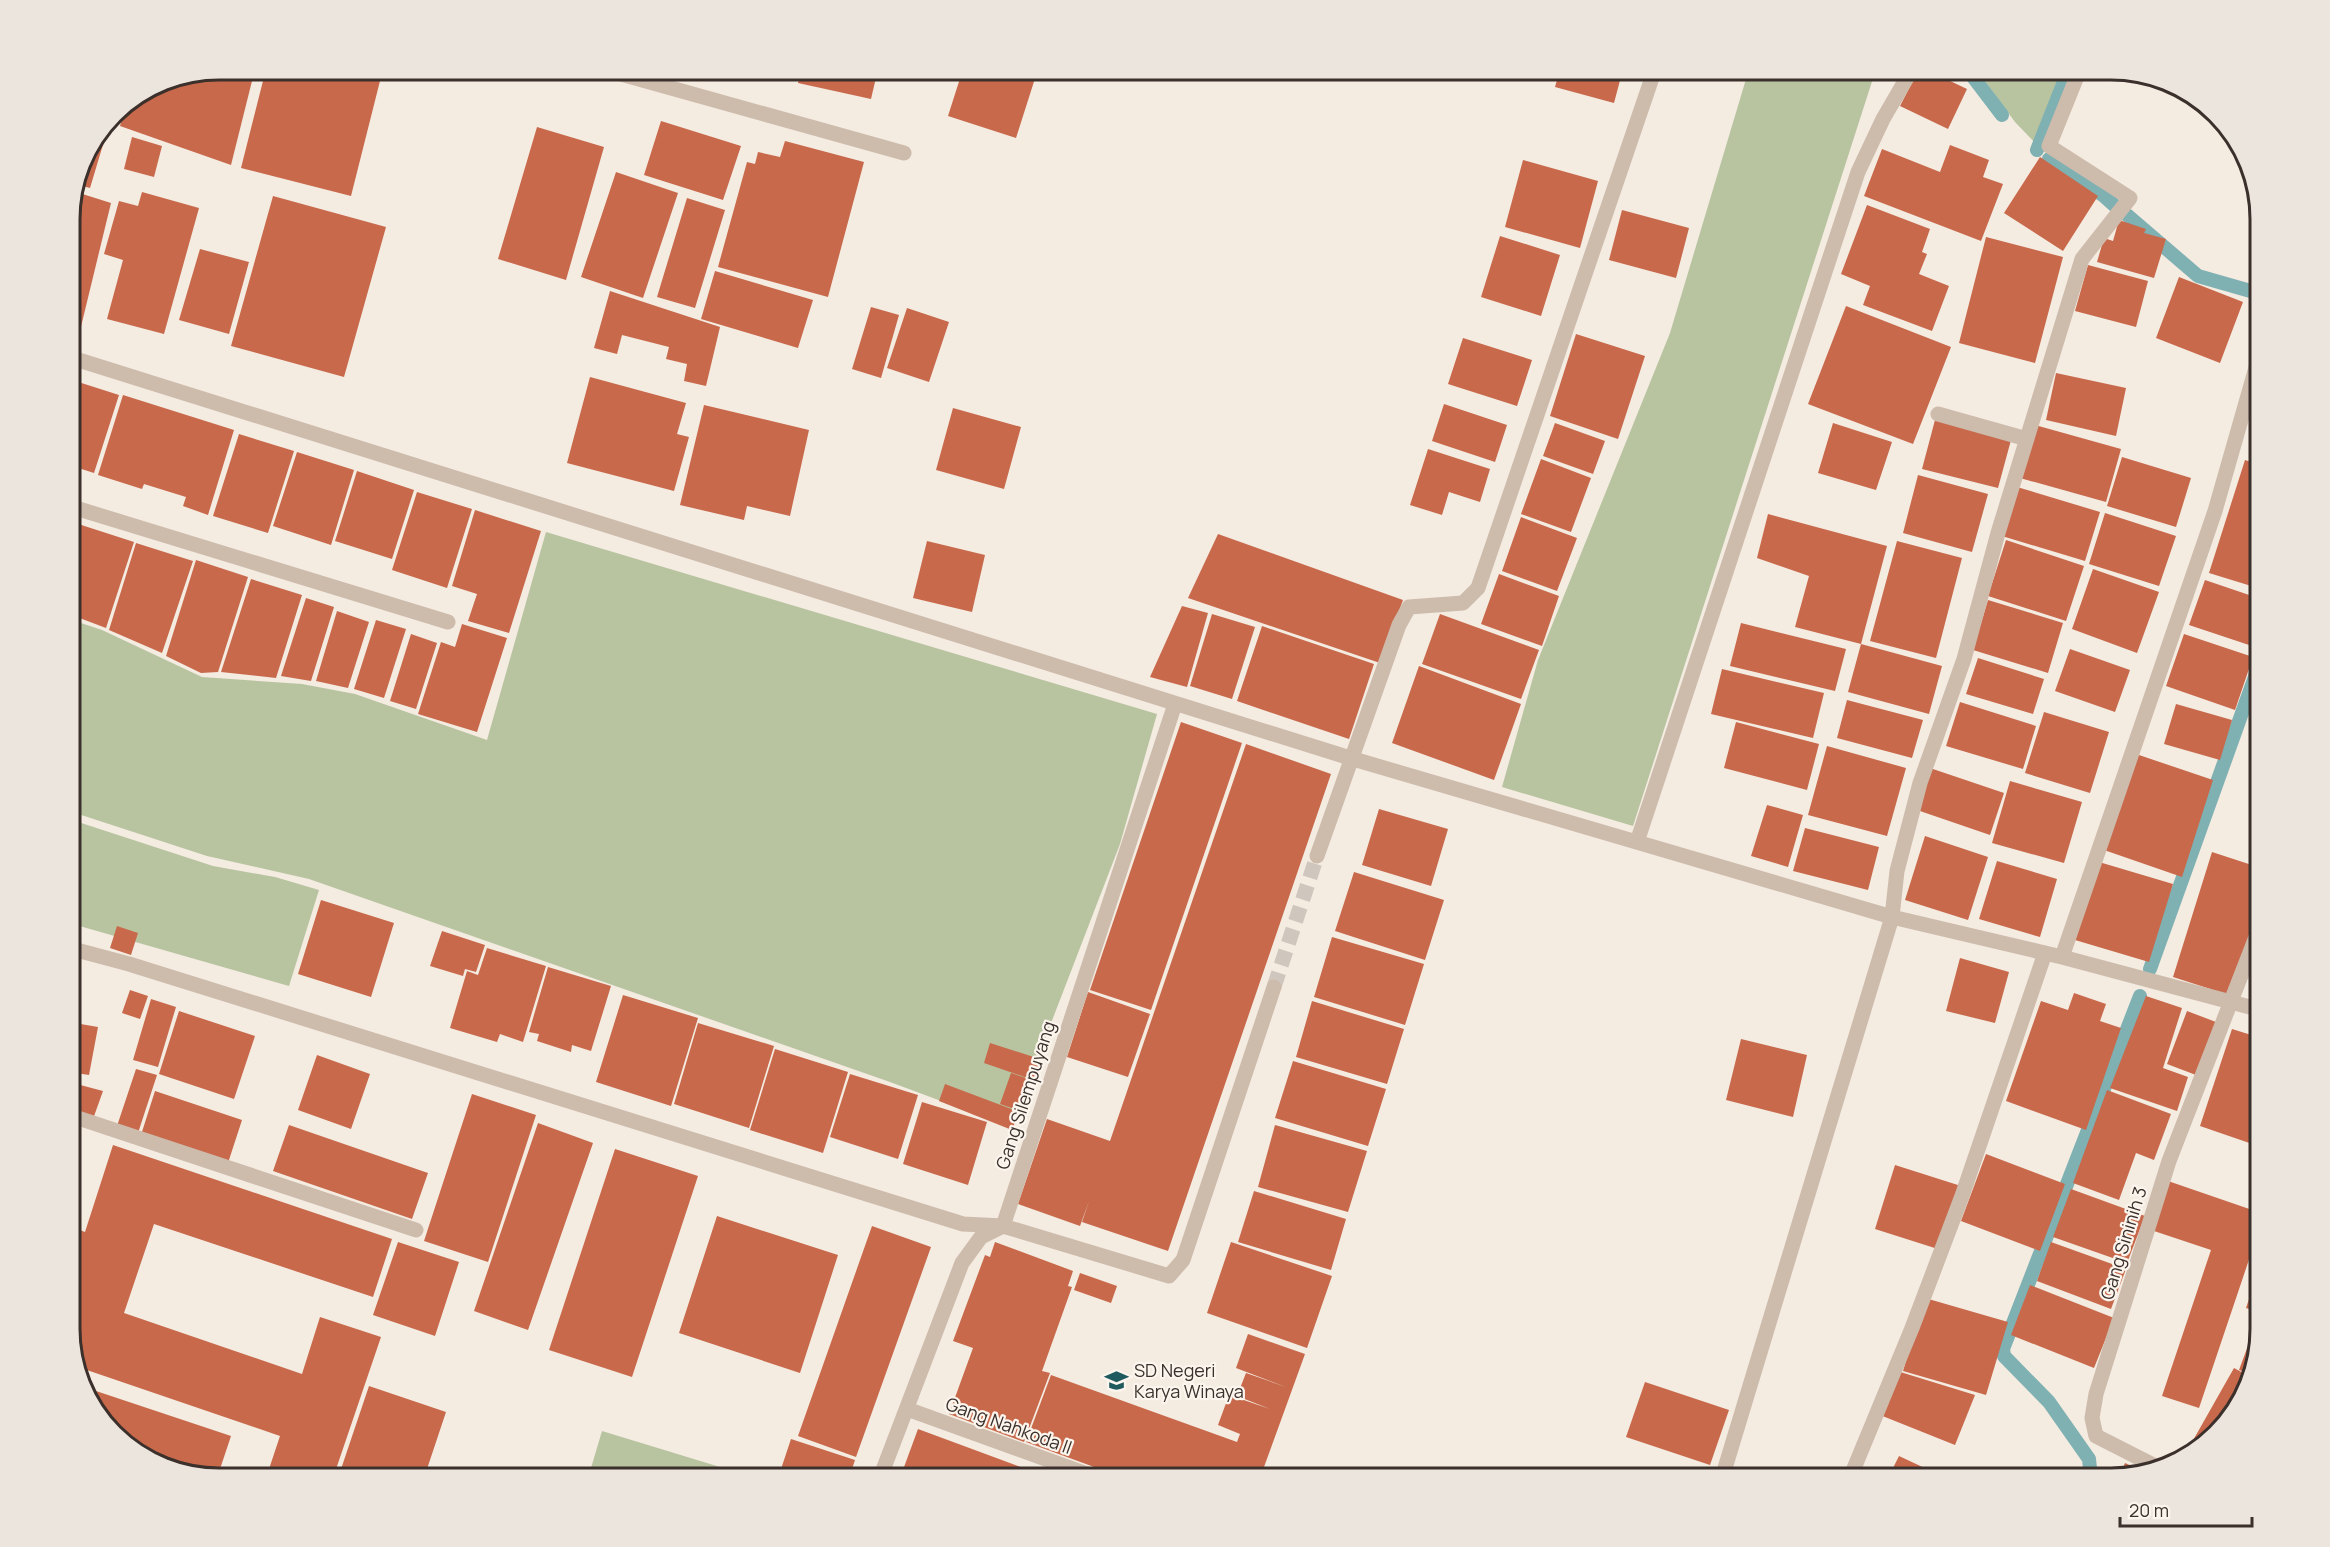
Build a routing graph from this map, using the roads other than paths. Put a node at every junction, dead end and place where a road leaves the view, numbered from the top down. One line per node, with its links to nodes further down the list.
1 (642, 80): 5 (street)
2 (1650, 80): 13 (street)
3 (1906, 80): 14 (street)
4 (2076, 80): 9 (street)
5 (904, 153)
6 (80, 360): 12 (street)
7 (2250, 388): 20 (street)
8 (1938, 414): 9 (street)
9 (2026, 439): 16 (street)
10 (80, 509): 11 (street)
11 (448, 622)
12 (1175, 704): 13 (street); 25 (street, Gang Silempuyang)
13 (1350, 758): 14 (street); 15 (street)
14 (1637, 842): 16 (street)
15 (1317, 856)
16 (1892, 917): 18 (street); 31 (street)
17 (80, 951): 25 (street)
18 (2045, 953): 20 (street); 32 (street)
19 (2250, 954): 22 (street)
20 (2062, 957): 22 (street)
21 (1274, 987): 25 (street)
22 (2232, 1003): 23 (street); 28 (street, Gang Sininih 3)
23 (2250, 1007)
24 (80, 1119): 26 (street)
25 (1003, 1226): 27 (street)
26 (416, 1230)
27 (907, 1409): 29 (street); 30 (street, Gang Nahkoda II)
28 (2147, 1463)
29 (884, 1468)
30 (1070, 1468)
31 (1725, 1468)
32 (1854, 1468)

